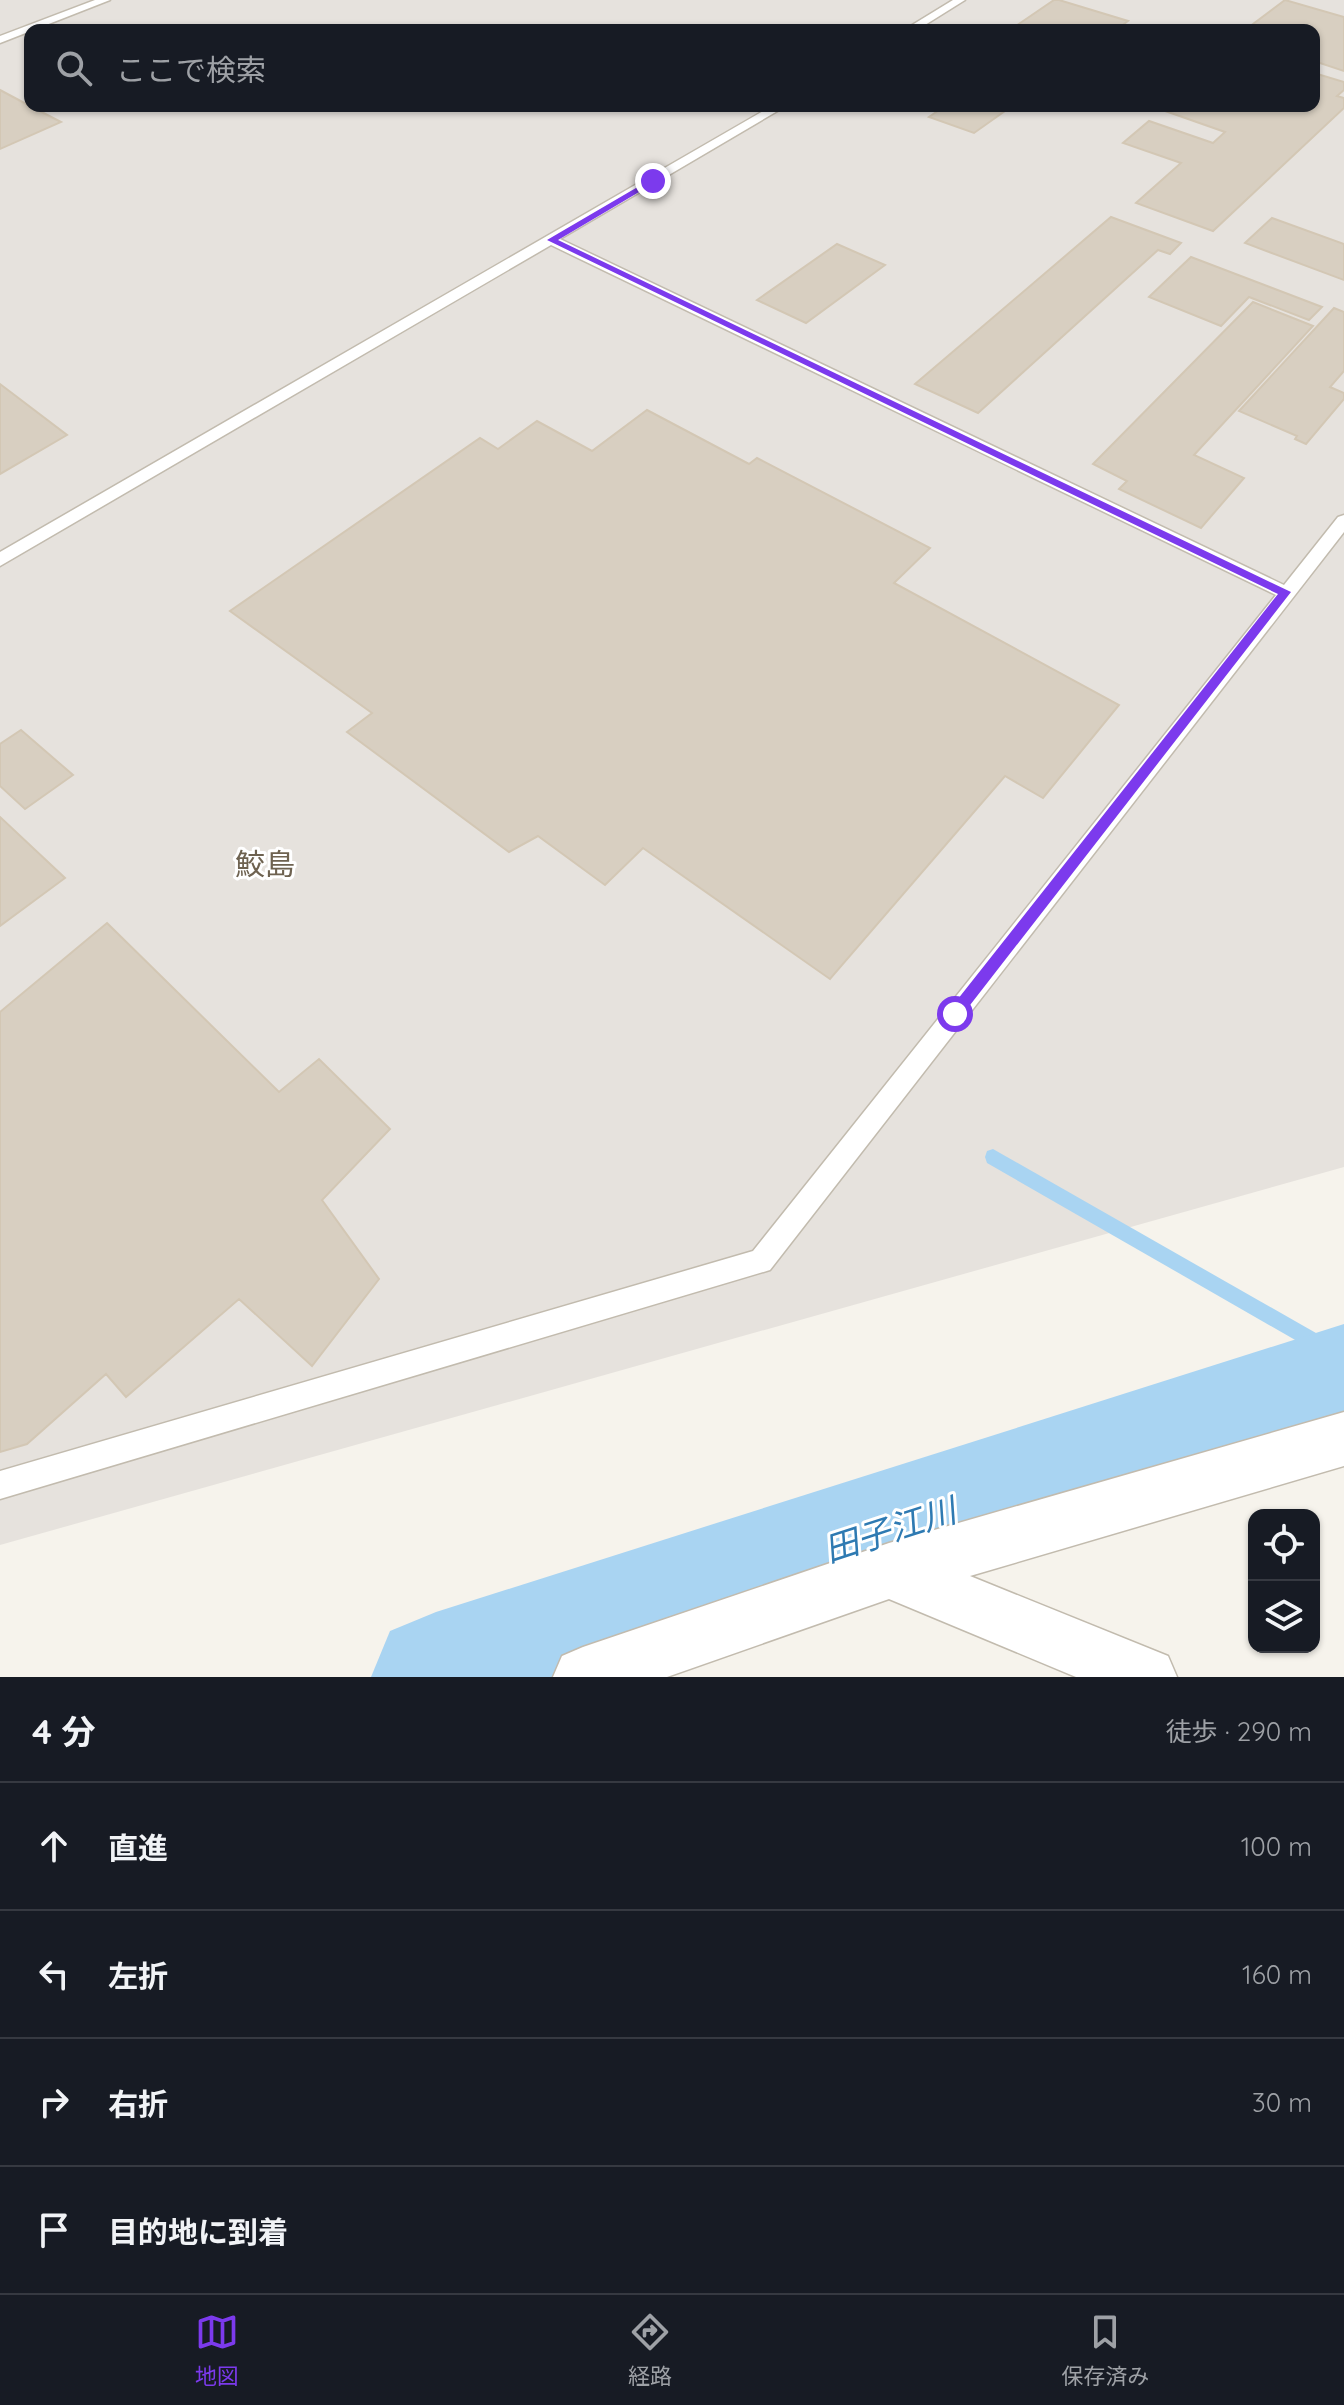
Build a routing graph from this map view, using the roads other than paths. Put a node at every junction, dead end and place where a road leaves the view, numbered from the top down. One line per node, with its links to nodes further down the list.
1 (105, 0): 3 (lane)
2 (960, 0): 4 (lane)
3 (42, 24)
4 (919, 24)
5 (24, 31): 6 (lane)
6 (0, 40)
7 (770, 112): 8 (lane)
8 (551, 240): 10 (lane); 11 (lane)
9 (1344, 521): 11 (lane)
10 (0, 560)
11 (1285, 592): 13 (lane)
12 (1344, 1439): 14 (street)
13 (0, 1485)
14 (889, 1571): 15 (street); 16 (street)
15 (583, 1677)
16 (1147, 1677)

